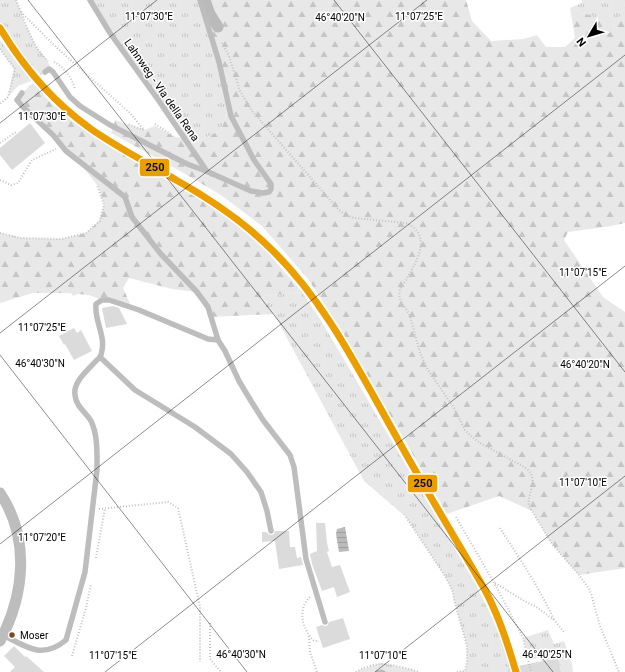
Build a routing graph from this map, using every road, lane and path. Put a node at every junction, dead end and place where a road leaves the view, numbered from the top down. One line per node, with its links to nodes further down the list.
1 (90, 0): 12 (lane, Lahnweg - Via della Rena)
2 (200, 0): 15 (lane)
3 (21, 12): 9 (path)
4 (222, 42): 43 (path)
5 (0, 49): 8 (path)
6 (45, 72): 15 (lane)
7 (22, 94): 14 (lane)
8 (0, 104)
9 (122, 122)
10 (155, 124): 12 (path)
11 (16, 132): 13 (path)
12 (185, 140): 15 (lane, Lahnweg - Via della Rena)
13 (0, 143)
14 (62, 146): 17 (path); 19 (lane)
15 (206, 171)
16 (93, 179): 18 (path)
17 (0, 180)
18 (0, 233)
19 (218, 340): 20 (lane); 28 (lane)
20 (100, 357): 22 (lane); 26 (lane)
21 (0, 493): 34 (street)
22 (92, 509): 34 (lane); 36 (path)
23 (406, 517): 41 (path)
24 (456, 517): 27 (path)
25 (500, 528): 29 (path)
26 (271, 531)
27 (494, 582): 29 (path); 42 (path)
28 (316, 592): 30 (lane); 33 (path)
29 (554, 620): 32 (path)
30 (325, 622)
31 (210, 623): 37 (path)
32 (564, 632)
33 (308, 636): 35 (path); 38 (path)
34 (2, 638)
35 (319, 641)
36 (200, 662)
37 (221, 672)
38 (316, 672)
39 (356, 672): 40 (path)
40 (418, 672)
41 (456, 672)
42 (531, 672)
43 (619, 672)

